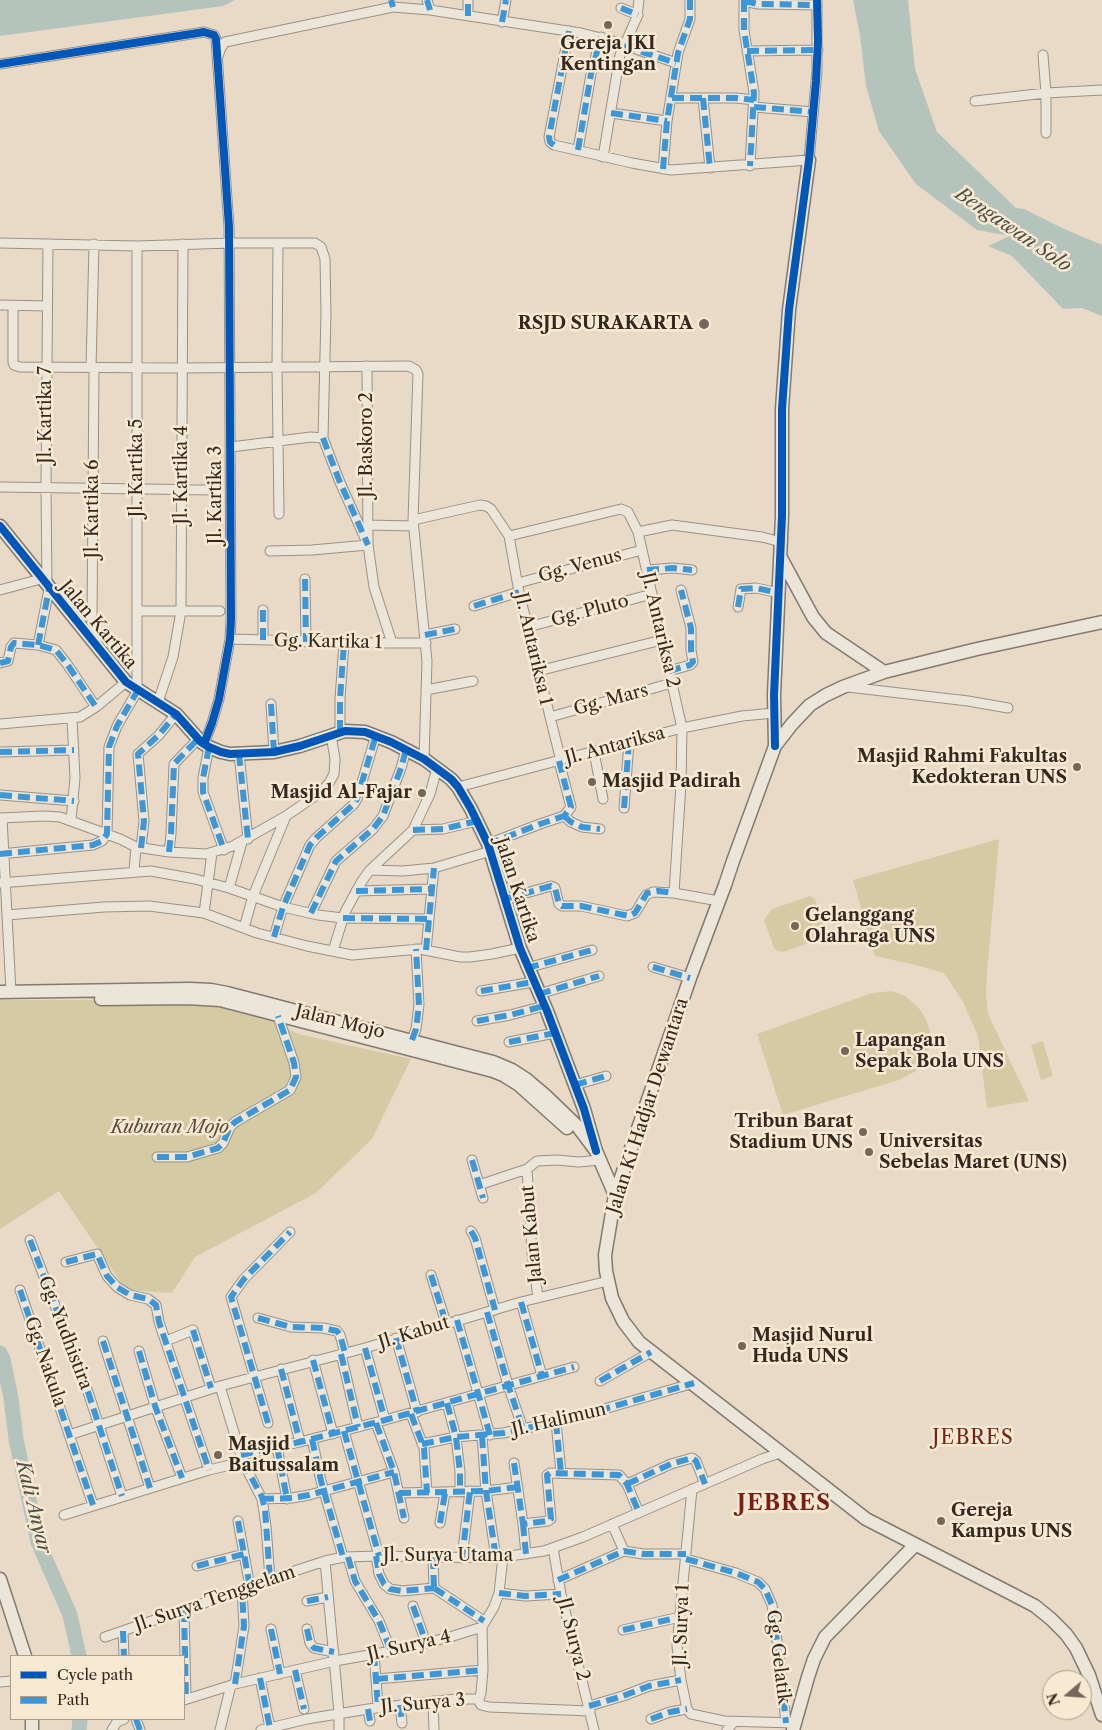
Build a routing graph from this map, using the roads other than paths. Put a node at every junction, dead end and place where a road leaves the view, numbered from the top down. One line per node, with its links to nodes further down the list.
1 (428, 0): 10 (street)
2 (468, 0): 12 (street)
3 (506, 0): 13 (street)
4 (639, 0): 11 (street)
5 (690, 0): 21 (street)
6 (744, 1): 7 (street); 18 (street)
7 (817, 2): 17 (street)
8 (392, 4): 10 (street); 20 (street)
9 (621, 8): 11 (street)
10 (430, 10): 12 (street)
11 (638, 15): 16 (street)
12 (468, 16): 13 (street)
13 (502, 22): 14 (street)
14 (568, 31): 15 (street); 33 (street)
15 (601, 37): 16 (street); 33 (street)
16 (624, 46): 21 (street); 30 (street)
17 (818, 50): 18 (street); 29 (street)
18 (747, 51): 28 (street)
19 (1043, 55): 24 (street)
20 (218, 56): 22 (street, Jl. Kartika 3); 39 (street, Jl. Kartika 3)
21 (676, 63): 25 (street)
22 (0, 64)
23 (1102, 90): 24 (street)
24 (1046, 93): 27 (street); 32 (street)
25 (672, 98): 26 (street); 31 (street)
26 (703, 98): 28 (street); 37 (street)
27 (975, 101)
28 (754, 104): 29 (street); 36 (street)
29 (813, 112): 35 (street)
30 (611, 113): 31 (street); 34 (street)
31 (666, 121): 38 (street)
32 (1046, 133)
33 (578, 150): 34 (street)
34 (603, 157): 38 (street)
35 (809, 160): 36 (street); 72 (street)
36 (750, 166): 37 (street)
37 (710, 168): 38 (street)
38 (663, 169)
39 (229, 235): 41 (street); 44 (street); 51 (street, Jl. Kartika 3)
40 (0, 243): 42 (street)
41 (278, 243): 49 (street); 52 (street)
42 (48, 244): 43 (street); 48 (street, Jl. Kartika 7)
43 (94, 244): 45 (street); 54 (street, Jl. Kartika 6)
44 (183, 244): 45 (street); 56 (street, Jl. Kartika 4)
45 (137, 246): 55 (street, Jl. Kartika 5)
46 (0, 305): 47 (street)
47 (13, 306): 48 (street); 53 (street)
48 (47, 306): 53 (street, Jl. Kartika 7)
49 (277, 366): 51 (street); 52 (street); 58 (street)
50 (367, 366): 52 (street); 67 (street); 68 (street, Jl. Baskoro 2)
51 (230, 367): 56 (street); 59 (street, Jl. Kartika 3)
52 (324, 367): 57 (street)
53 (46, 368): 54 (street); 61 (street, Jl. Kartika 7)
54 (92, 368): 55 (street); 62 (street, Jl. Kartika 6)
55 (137, 368): 56 (street); 63 (street, Jl. Kartika 5)
56 (182, 368): 64 (street, Jl. Kartika 4)
57 (323, 438): 58 (street); 73 (street)
58 (279, 441): 59 (street); 66 (street)
59 (231, 447): 95 (street, Jl. Kartika 3)
60 (0, 488): 61 (street)
61 (46, 488): 62 (street); 80 (street, Jl. Kartika 7)
62 (94, 489): 63 (street); 103 (street, Jl. Kartika 6)
63 (137, 490): 64 (street); 89 (street, Jl. Kartika 5)
64 (183, 490): 65 (street); 90 (street, Jl. Kartika 4)
65 (216, 490)
66 (279, 514)
67 (413, 523): 68 (street); 71 (street); 96 (street)
68 (367, 525): 73 (street, Jl. Baskoro 2)
69 (0, 526): 80 (street, Jalan Kartika)
70 (638, 532): 71 (street, Jl. Antariksa 2); 72 (street); 74 (street, Jl. Antariksa 2)
71 (509, 536): 81 (street, Jl. Antariksa 1)
72 (781, 542): 76 (street)
73 (368, 545): 75 (street); 101 (street)
74 (642, 550): 77 (street, Jl. Antariksa 2); 81 (street, Gg. Venus)
75 (270, 551)
76 (781, 558): 84 (street); 107 (street)
77 (646, 570): 78 (street); 85 (street, Jl. Antariksa 2)
78 (692, 570)
79 (305, 579): 99 (street)
80 (46, 584): 82 (street); 102 (street, Jl. Kartika 7); 103 (street, Jalan Kartika)
81 (518, 588): 86 (street, Gg. Venus); 93 (street, Jl. Antariksa 1)
82 (0, 590)
83 (681, 590): 106 (street)
84 (779, 593): 87 (street); 118 (street)
85 (652, 594): 93 (street, Gg. Pluto); 98 (street, Jl. Antariksa 2)
86 (474, 606)
87 (738, 607)
88 (262, 610): 97 (street)
89 (138, 611): 90 (street); 112 (street, Jl. Kartika 5)
90 (181, 611): 91 (street); 114 (street, Jl. Kartika 4)
91 (220, 611)
92 (1102, 622): 107 (street, Jalan Ki Hadjar Dewantara)
93 (528, 627): 105 (street, Jl. Antariksa 1)
94 (455, 629): 96 (street, Gg. Kartika 1)
95 (230, 639): 97 (street, Gg. Kartika 1); 127 (street, Jl. Kartika 3)
96 (425, 639): 101 (street, Gg. Kartika 1); 113 (street)
97 (263, 640): 99 (street, Gg. Kartika 1)
98 (662, 640): 105 (street); 106 (street, Jl. Antariksa 2)
99 (306, 642): 100 (street, Gg. Kartika 1)
100 (344, 642): 101 (street, Gg. Kartika 1); 124 (street)
101 (392, 643)
102 (38, 645): 104 (street); 116 (street)
103 (98, 649): 109 (street, Jalan Kartika)
104 (0, 663)
105 (538, 671): 120 (street, Jl. Antariksa 1)
106 (669, 671): 110 (street, Jl. Antariksa 2)
107 (884, 672): 111 (street, Jalan Ki Hadjar Dewantara)
108 (473, 681): 113 (street)
109 (126, 682): 112 (street, Jalan Kartika); 116 (street)
110 (672, 683): 120 (street, Gg. Mars); 123 (street, Jl. Antariksa 2)
111 (842, 687): 117 (street); 128 (street, Jalan Ki Hadjar Dewantara)
112 (138, 690): 114 (street, Jalan Kartika); 150 (street)
113 (426, 690): 135 (street)
114 (158, 702): 119 (street, Jalan Kartika)
115 (271, 704): 132 (street)
116 (96, 707): 121 (street)
117 (1008, 708)
118 (774, 713): 123 (street, Jl. Antariksa); 128 (street)
119 (176, 714): 127 (street, Jalan Kartika); 152 (street)
120 (550, 717): 136 (street, Jl. Antariksa 1)
121 (72, 719): 122 (street); 129 (street)
122 (0, 724)
123 (682, 728): 126 (street, Jl. Antariksa); 166 (street, Jl. Antariksa 2)
124 (336, 733): 125 (street, Jalan Kartika); 132 (street, Jalan Kartika); 143 (street)
125 (376, 735): 130 (street, Jalan Kartika); 170 (street)
126 (629, 742): 133 (street, Jl. Antariksa); 142 (street)
127 (204, 743): 134 (street, Jalan Kartika); 154 (street); 155 (street)
128 (775, 746): 169 (street, Jalan Ki Hadjar Dewantara)
129 (74, 750): 131 (street); 141 (street)
130 (406, 750): 135 (street, Jalan Kartika); 171 (street)
131 (0, 752)
132 (274, 752): 134 (street, Jalan Kartika)
133 (594, 752): 136 (street, Jl. Antariksa); 140 (street)
134 (239, 754): 151 (street)
135 (424, 759): 137 (street, Jalan Kartika)
136 (560, 761): 138 (street, Jl. Antariksa); 144 (street, Jl. Antariksa 1)
137 (437, 768): 138 (street, Jalan Kartika); 149 (street)
138 (458, 787): 147 (street, Jalan Kartika)
139 (0, 795): 141 (street)
140 (603, 799)
141 (74, 801): 146 (street)
142 (624, 808)
143 (286, 816): 151 (street); 167 (street)
144 (564, 816): 148 (street); 153 (street)
145 (1, 818): 146 (street); 157 (street)
146 (71, 820): 150 (street)
147 (477, 821): 149 (street); 153 (street, Jalan Kartika)
148 (600, 829)
149 (413, 830): 159 (street)
150 (107, 834): 152 (street); 157 (street)
151 (245, 840): 154 (street); 163 (street)
152 (138, 847): 155 (street); 160 (street)
153 (490, 848): 158 (street); 168 (street, Jalan Kartika)
154 (224, 850): 156 (street)
155 (169, 852): 156 (street)
156 (212, 853): 161 (street)
157 (2, 854): 162 (street)
158 (434, 868): 159 (street); 164 (street)
159 (370, 870): 165 (street)
160 (134, 871): 161 (street); 162 (street)
161 (208, 882): 163 (street); 172 (street)
162 (2, 883): 173 (street)
163 (229, 888): 167 (street)
164 (432, 889): 165 (street); 175 (street)
165 (356, 891): 174 (street)
166 (674, 893): 168 (street); 169 (street)
167 (253, 896): 170 (street); 176 (street)
168 (505, 899): 178 (street, Jalan Kartika)
169 (719, 901): 186 (street, Jalan Ki Hadjar Dewantara)
170 (284, 907): 171 (street); 177 (street)
171 (310, 912): 174 (street)
172 (204, 913): 173 (street); 176 (street)
173 (7, 915): 189 (street)
174 (343, 918): 175 (street); 182 (street)
175 (429, 919): 180 (street)
176 (244, 928): 177 (street)
177 (274, 937): 182 (street)
178 (520, 948): 180 (street); 184 (street, Jalan Kartika)
179 (416, 949): 180 (street); 182 (street); 196 (street)
180 (426, 950)
181 (592, 950): 184 (street)
182 (333, 951)
183 (653, 967): 186 (street)
184 (527, 968): 187 (street, Jalan Kartika)
185 (599, 976): 191 (street)
186 (690, 978): 206 (street, Jalan Ki Hadjar Dewantara)
187 (533, 982): 188 (street); 191 (street, Jalan Kartika)
188 (482, 991)
189 (6, 992): 194 (street, Jalan Mojo)
190 (0, 999): 192 (street)
191 (542, 1000): 193 (street); 195 (street, Jalan Kartika)
192 (278, 1016): 194 (street); 202 (street)
193 (477, 1021)
194 (341, 1028): 196 (street, Jalan Mojo); 200 (street)
195 (555, 1033): 197 (street); 199 (street, Jalan Kartika)
196 (412, 1040): 200 (street, Jalan Mojo)
197 (509, 1042)
198 (606, 1076): 199 (street)
199 (575, 1085): 201 (street, Jalan Kartika)
200 (586, 1140): 201 (street, Jalan Mojo)
201 (598, 1155): 204 (street); 206 (street, Jalan Mojo)
202 (157, 1157)
203 (472, 1160): 205 (street)
204 (526, 1169): 205 (street); 215 (street, Jalan Kabut)
205 (479, 1185): 207 (street)
206 (615, 1195): 213 (street, Jalan Ki Hadjar Dewantara)
207 (483, 1198)
208 (471, 1231): 217 (street)
209 (290, 1232): 231 (street)
210 (30, 1240): 245 (street, Gg. Yudhistira)
211 (66, 1262): 223 (street)
212 (431, 1275): 220 (street)
213 (608, 1281): 215 (street, Jl. Kabut); 226 (street, Jalan Ki Hadjar Dewantara)
214 (20, 1290): 250 (street, Gg. Nakula)
215 (538, 1298): 216 (street, Jl. Kabut)
216 (521, 1302): 217 (street, Jl. Kabut); 232 (street)
217 (491, 1311): 219 (street, Jl. Kabut); 235 (street)
218 (258, 1318): 227 (street)
219 (456, 1320): 220 (street, Jl. Kabut); 251 (street)
220 (446, 1323): 221 (street, Jl. Kabut)
221 (396, 1338): 224 (street, Jl. Kabut); 240 (street)
222 (103, 1341): 241 (street)
223 (166, 1341): 236 (street); 237 (street)
224 (365, 1348): 227 (street, Jl. Kabut); 242 (street)
225 (139, 1351): 239 (street)
226 (651, 1352): 233 (street); 234 (street, Jalan Ki Hadjar Dewantara)
227 (343, 1353): 228 (street, Jl. Kabut); 246 (street)
228 (313, 1360): 230 (street, Jl. Kabut); 249 (street)
229 (574, 1367): 232 (street)
230 (281, 1369): 231 (street, Jl. Kabut); 254 (street)
231 (254, 1376): 236 (street, Jl. Kabut); 244 (street)
232 (542, 1376): 235 (street)
233 (600, 1381)
234 (694, 1383): 243 (street, Jl. Halimun); 257 (street, Jalan Ki Hadjar Dewantara)
235 (508, 1385): 238 (street); 247 (street)
236 (216, 1387): 237 (street, Jl. Kabut); 258 (street)
237 (184, 1396): 239 (street, Jl. Kabut); 260 (street)
238 (447, 1403): 240 (street); 252 (street)
239 (155, 1406): 241 (street, Jl. Kabut); 263 (street)
240 (414, 1413): 242 (street); 255 (street)
241 (127, 1416): 245 (street, Jl. Kabut); 268 (street)
242 (381, 1422): 246 (street); 261 (street)
243 (556, 1422): 247 (street, Jl. Halimun); 262 (street)
244 (268, 1423)
245 (98, 1425): 250 (street, Jl. Kabut); 277 (street, Gg. Yudhistira)
246 (358, 1427): 248 (street)
247 (523, 1429): 251 (street, Jl. Halimun)
248 (344, 1431): 249 (street); 264 (street)
249 (333, 1434): 253 (street)
250 (69, 1435): 280 (street, Gg. Nakula)
251 (486, 1435): 252 (street, Jl. Halimun); 273 (street)
252 (456, 1437): 255 (street, Jl. Halimun); 272 (street)
253 (312, 1439): 254 (street); 270 (street)
254 (300, 1442): 256 (street)
255 (422, 1444): 275 (street)
256 (277, 1447): 258 (street); 279 (street)
257 (780, 1453): 266 (street, Jl. Surya Utama); 288 (street, Jalan Ki Hadjar Dewantara)
258 (242, 1458): 260 (street); 278 (street)
259 (514, 1462): 267 (street)
260 (208, 1470): 263 (street)
261 (394, 1472): 264 (street); 274 (street)
262 (561, 1472): 265 (street); 286 (street)
263 (182, 1478): 268 (street)
264 (358, 1481): 270 (street); 293 (street)
265 (627, 1484): 266 (street); 281 (street)
266 (704, 1484): 269 (street, Jl. Surya Utama)
267 (518, 1487): 273 (street); 286 (street)
268 (150, 1488): 277 (street)
269 (692, 1489): 281 (street, Jl. Surya Utama); 294 (street, Jl. Surya 1)
270 (324, 1491): 279 (street); 295 (street)
271 (470, 1491): 272 (street); 273 (street); 297 (street)
272 (460, 1492): 276 (street)
273 (486, 1492): 298 (street)
274 (399, 1493): 275 (street); 283 (street)
275 (427, 1493): 276 (street)
276 (445, 1493): 285 (street)
277 (122, 1496): 280 (street)
278 (262, 1499): 279 (street); 302 (street)
279 (287, 1499)
280 (94, 1505): 282 (street)
281 (639, 1513): 287 (street, Jl. Surya Utama)
282 (64, 1515)
283 (404, 1518)
284 (238, 1521): 291 (street)
285 (440, 1523)
286 (523, 1524): 292 (street)
287 (612, 1524): 289 (street, Jl. Surya Utama); 290 (street)
288 (915, 1545): 343 (street, Jalan Ki Hadjar Dewantara); 349 (street)
289 (553, 1548): 292 (street, Jl. Surya Utama); 303 (street, Jl. Surya 2)
290 (624, 1552): 294 (street, Gg. Gelatik); 303 (street)
291 (244, 1554): 300 (street); 305 (street)
292 (526, 1554): 298 (street, Jl. Surya Utama)
293 (377, 1556): 295 (street, Jl. Surya Utama); 296 (street, Jl. Surya Utama); 304 (street)
294 (686, 1556): 312 (street, Jl. Surya 1); 349 (street, Gg. Gelatik)
295 (345, 1557): 299 (street, Jl. Surya Utama); 320 (street)
296 (433, 1558): 297 (street, Jl. Surya Utama); 304 (street)
297 (462, 1558): 298 (street, Jl. Surya Utama)
298 (500, 1558): 306 (street)
299 (325, 1561): 302 (street, Jl. Surya Tenggelam); 308 (street)
300 (197, 1566)
301 (0, 1579): 322 (street)
302 (270, 1579): 305 (street, Jl. Surya Tenggelam)
303 (558, 1580): 307 (street, Jl. Surya 2)
304 (434, 1588): 313 (street)
305 (246, 1589): 311 (street, Jl. Surya Tenggelam); 332 (street)
306 (499, 1594): 307 (street); 313 (street)
307 (562, 1594): 338 (street, Jl. Surya 2)
308 (328, 1596): 309 (street); 325 (street)
309 (308, 1601)
310 (412, 1606): 319 (street)
311 (184, 1610): 317 (street, Jl. Surya Tenggelam); 324 (street)
312 (680, 1616): 316 (street); 331 (street, Jl. Surya 1)
313 (483, 1624): 319 (street, Jl. Surya 4); 327 (street, Jl. Surya 3)
314 (271, 1629): 328 (street)
315 (307, 1629): 325 (street)
316 (623, 1630)
317 (123, 1631): 318 (street, Jl. Surya Tenggelam); 323 (street)
318 (104, 1637)
319 (426, 1643): 320 (street, Jl. Surya 4)
320 (391, 1651): 321 (street, Jl. Surya 4)
321 (374, 1654): 325 (street, Jl. Surya 4); 330 (street)
322 (25, 1655)
323 (124, 1655)
324 (184, 1655)
325 (334, 1656): 326 (street, Jl. Surya 4); 342 (street)
326 (295, 1670): 328 (street, Jl. Surya 4); 339 (street)
327 (483, 1670): 330 (street); 333 (street, Jl. Surya 3)
328 (280, 1674): 329 (street, Jl. Surya 4)
329 (260, 1678): 332 (street, Jl. Surya 4); 350 (street)
330 (376, 1679): 337 (street)
331 (680, 1680): 338 (street); 341 (street, Jl. Surya 1)
332 (233, 1685): 334 (street, Jl. Surya 4); 352 (street)
333 (478, 1699): 335 (street, Jl. Surya 3); 338 (street)
334 (185, 1700)
335 (433, 1701): 336 (street, Jl. Surya 3); 354 (street)
336 (400, 1705): 340 (street, Jl. Surya 3); 348 (street)
337 (378, 1706)
338 (590, 1708): 355 (street, Jl. Surya 2)
339 (304, 1709)
340 (368, 1709): 342 (street, Jl. Surya 3); 346 (street)
341 (687, 1710): 344 (street); 347 (street)
342 (340, 1713): 350 (street, Jl. Surya 3); 353 (street)
343 (1102, 1715)
344 (651, 1719)
345 (122, 1720): 351 (street)
346 (370, 1722)
347 (734, 1722): 349 (street); 356 (street)
348 (402, 1723)
349 (791, 1725)
350 (266, 1729)
351 (112, 1730)
352 (220, 1730)
353 (339, 1730)
354 (434, 1730)
355 (594, 1730)
356 (728, 1730)

